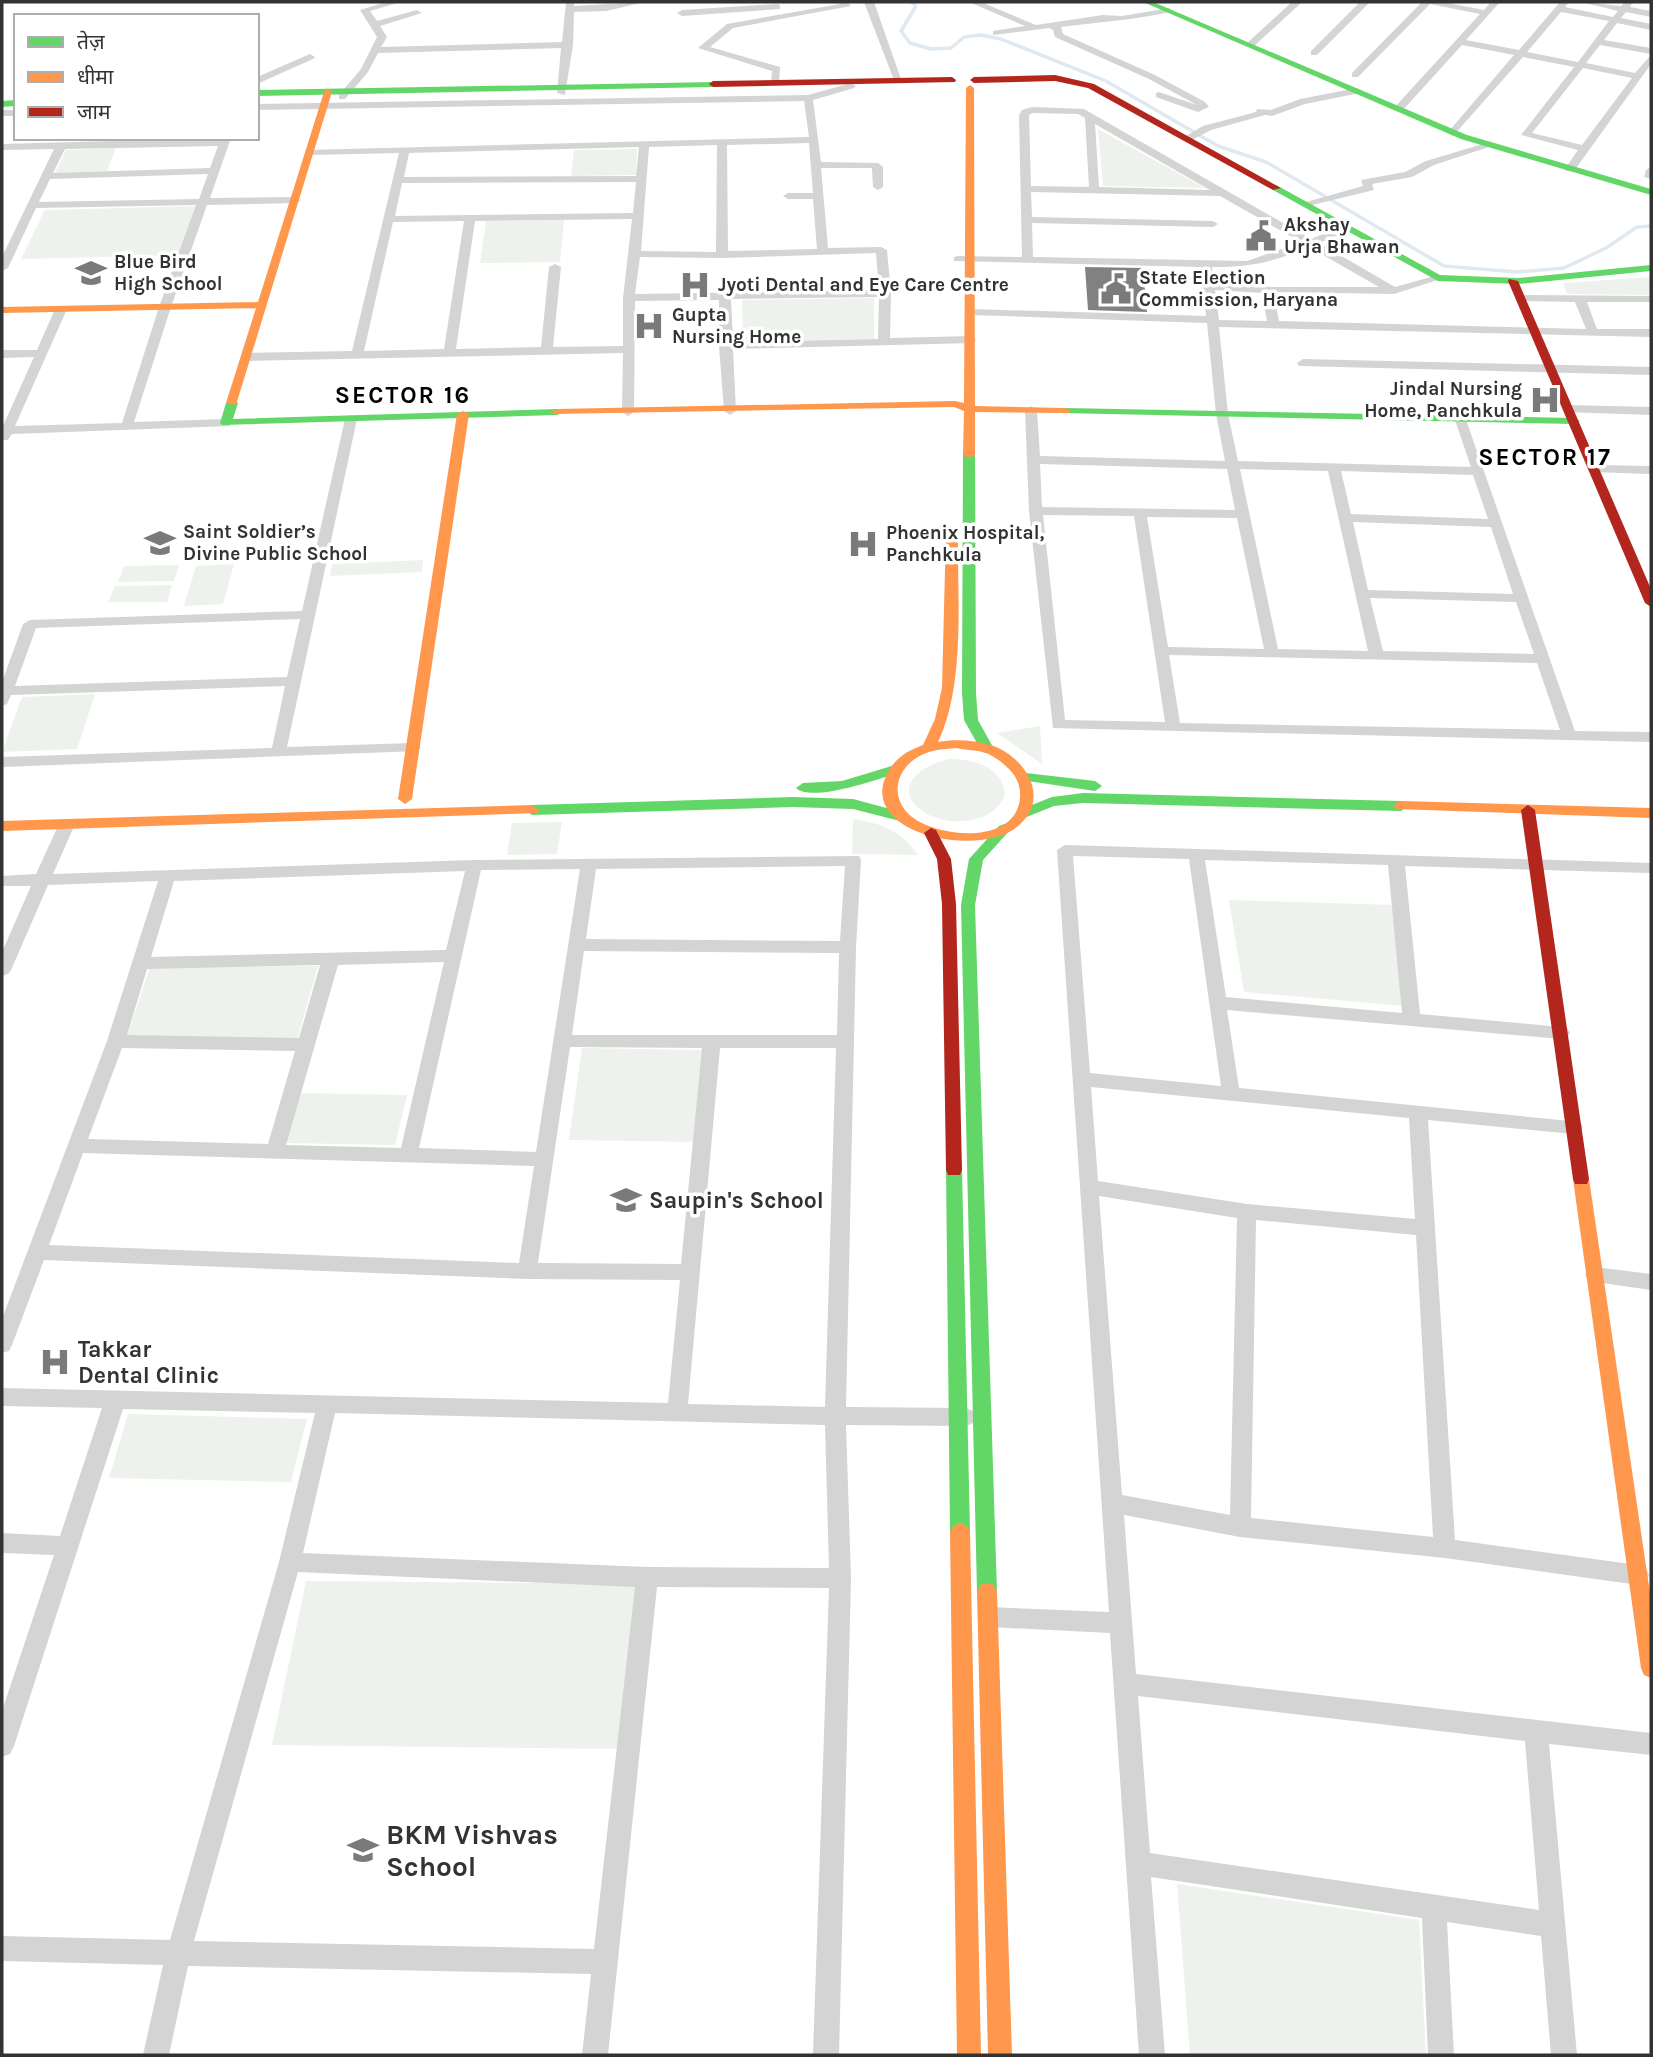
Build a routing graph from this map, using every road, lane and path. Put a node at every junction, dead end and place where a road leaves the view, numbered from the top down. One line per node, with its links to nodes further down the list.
1 (396, 2): 22 (street)
2 (640, 2): 16 (street)
3 (695, 2): 4 (street)
4 (836, 2)
5 (843, 2): 40 (street)
6 (869, 2): 41 (street)
7 (974, 2): 24 (street)
8 (1147, 2): 17 (street)
9 (1297, 2): 30 (street)
10 (1365, 2): 33 (street)
11 (1429, 2): 18 (street); 42 (street)
12 (1496, 2): 18 (street)
13 (1586, 2): 15 (street)
14 (1562, 5): 21 (street); 34 (street)
15 (1626, 5): 20 (street); 21 (street)
16 (570, 6): 29 (street)
17 (1167, 10): 23 (street); 30 (street)
18 (1486, 12): 27 (street)
19 (417, 13): 22 (street)
20 (1651, 14)
21 (1615, 20): 25 (street); 28 (street)
22 (374, 25): 31 (street)
23 (1050, 25): 24 (street); 47 (street)
24 (1034, 27): 26 (street)
25 (1651, 27)
26 (996, 33)
27 (1460, 42): 34 (street); 52 (street)
28 (1599, 42): 32 (street); 37 (street)
29 (568, 44): 31 (street); 45 (street)
30 (1251, 45): 42 (street)
31 (375, 50): 48 (street)
32 (1651, 51)
33 (1314, 53)
34 (1522, 54): 37 (street); 55 (street)
35 (310, 57): 39 (street)
36 (1651, 58): 38 (street)
37 (1581, 65): 38 (street); 64 (street)
38 (1638, 76): 64 (street)
39 (259, 80)
40 (776, 83): 41 (street); 45 (street)
41 (906, 83): 43 (street); 44 (street)
42 (1356, 83): 52 (street); 56 (street)
43 (851, 86): 45 (street); 49 (street)
44 (961, 87): 56 (street); 96 (street)
45 (563, 90): 48 (street)
46 (259, 93): 48 (street)
47 (1159, 95)
48 (334, 97): 49 (street); 50 (street); 51 (street); 66 (street)
49 (808, 98): 54 (street)
50 (259, 99)
51 (259, 107)
52 (1398, 109): 55 (street)
53 (1090, 117): 76 (street); 77 (street); 79 (street)
54 (811, 120): 58 (street); 67 (street)
55 (1453, 133): 61 (street)
56 (1186, 139): 84 (street)
57 (225, 141): 62 (street); 70 (street)
58 (814, 141): 59 (street); 67 (street)
59 (722, 143): 60 (street); 95 (street)
60 (643, 144): 65 (street); 73 (street)
61 (1490, 145): 68 (street); 84 (street)
62 (61, 146): 63 (street); 71 (street)
63 (2, 147)
64 (1585, 149): 68 (street)
65 (405, 150): 66 (street); 74 (street)
66 (311, 152): 82 (street)
67 (816, 162): 75 (street); 81 (street)
68 (1570, 169): 78 (street)
69 (1651, 170): 72 (street)
70 (213, 171): 71 (street); 83 (street)
71 (46, 176): 85 (street)
72 (1651, 176)
73 (641, 179): 74 (street); 86 (street)
74 (399, 180): 88 (street)
75 (878, 187)
76 (1026, 189): 77 (street); 89 (street)
77 (1094, 191): 79 (street)
78 (1651, 192)
79 (1223, 193): 92 (street)
80 (789, 196): 81 (street)
81 (818, 196): 93 (street)
82 (296, 200): 83 (street); 113 (street)
83 (202, 203): 85 (street); 114 (street)
84 (1304, 204): 91 (street)
85 (32, 205): 99 (street)
86 (638, 216): 87 (street); 94 (street)
87 (470, 218): 88 (street); 129 (street)
88 (389, 219): 131 (street)
89 (1027, 220): 90 (street); 97 (street)
90 (1213, 224)
91 (1347, 228): 92 (street); 102 (street)
92 (1310, 243): 98 (street); 106 (street)
93 (823, 251): 95 (street); 107 (street)
94 (635, 254): 95 (street); 109 (street)
95 (722, 255)
96 (965, 259): 97 (street); 117 (street); 123 (street)
97 (1028, 260): 98 (street)
98 (1206, 263): 104 (street)
99 (2, 267)
100 (555, 267): 126 (street)
101 (1651, 268): 103 (street)
102 (1438, 278): 103 (street); 106 (street)
103 (1513, 281): 110 (street)
104 (1209, 286): 118 (street); 119 (street)
105 (1275, 289): 106 (street)
106 (1394, 291)
107 (885, 293): 108 (street); 124 (street)
108 (725, 296): 109 (street); 125 (street)
109 (629, 298): 127 (street)
110 (1521, 298): 111 (street); 120 (street)
111 (1580, 299): 112 (street); 121 (street)
112 (1651, 299)
113 (263, 306): 114 (street); 132 (street)
114 (165, 307): 115 (street); 147 (street)
115 (61, 309): 116 (street); 128 (street)
116 (2, 310)
117 (970, 312): 118 (street); 123 (street)
118 (1213, 321): 119 (street); 142 (street)
119 (1275, 325): 120 (street)
120 (1536, 331): 121 (street); 135 (street)
121 (1593, 332): 122 (street)
122 (1651, 333)
123 (963, 340): 124 (street); 136 (street)
124 (884, 342): 125 (street)
125 (725, 346): 138 (street)
126 (547, 349): 127 (street); 129 (street)
127 (628, 349): 140 (street)
128 (41, 353): 130 (street); 148 (street)
129 (449, 353): 131 (street)
130 (2, 354)
131 (357, 354): 132 (street)
132 (247, 356): 146 (street)
133 (1303, 363): 135 (street)
134 (1649, 369): 135 (street)
135 (1553, 370): 143 (street)
136 (962, 406): 137 (street); 138 (street); 174 (street); 175 (street)
137 (1031, 410): 142 (street); 149 (street)
138 (730, 411): 140 (street)
139 (1651, 411): 143 (street)
140 (628, 412): 141 (street)
141 (463, 414): 144 (street); 173 (street)
142 (1222, 414): 145 (street); 150 (street)
143 (1572, 415): 145 (street); 152 (street)
144 (351, 419): 146 (street); 163 (street)
145 (1461, 420): 154 (street)
146 (226, 424): 147 (street)
147 (127, 426): 148 (street)
148 (4, 435)
149 (1035, 460): 150 (street); 155 (street)
150 (1231, 463): 151 (street); 157 (street)
151 (1333, 466): 154 (street); 158 (street)
152 (1595, 469): 153 (street); 162 (street)
153 (1651, 470)
154 (1479, 471): 159 (street)
155 (1036, 511): 156 (street); 170 (street)
156 (1140, 512): 157 (street); 164 (street)
157 (1242, 514): 165 (street)
158 (1345, 518): 159 (street); 160 (street)
159 (1497, 523): 161 (street)
160 (1363, 594): 161 (street); 166 (street)
161 (1522, 598): 167 (street)
162 (1651, 603)
163 (308, 615): 168 (street); 169 (street)
164 (1162, 651): 165 (street); 170 (street)
165 (1272, 653): 166 (street)
166 (1377, 657): 167 (street)
167 (1543, 659): 171 (street)
168 (294, 681): 169 (street); 176 (street)
169 (4, 696)
170 (1172, 727): 171 (street)
171 (1569, 736): 172 (street)
172 (1651, 737)
173 (413, 748): 176 (street); 180 (street)
174 (928, 748): 175 (street); 178 (street)
175 (987, 749): 179 (street)
176 (278, 753): 177 (street)
177 (2, 762)
178 (895, 769): 180 (street); 186 (street)
179 (1027, 777): 181 (street); 184 (street)
180 (405, 799): 183 (street)
181 (1651, 801)
182 (1528, 810): 184 (street); 185 (street); 194 (street)
183 (2, 811)
184 (1024, 813): 189 (street)
185 (1651, 813)
186 (900, 816): 187 (street); 190 (street)
187 (67, 824): 188 (street); 198 (street)
188 (2, 827)
189 (1004, 829): 190 (street); 237 (street)
190 (931, 833): 236 (street)
191 (1196, 854): 192 (street); 206 (street); 214 (street)
192 (1396, 860): 194 (street); 207 (street)
193 (589, 864): 195 (street); 200 (street); 201 (street)
194 (1536, 864): 196 (street); 208 (street)
195 (474, 865): 197 (street); 202 (street)
196 (1651, 868)
197 (167, 877): 198 (street); 204 (street)
198 (42, 880): 199 (street); 205 (street)
199 (2, 881)
200 (578, 946): 201 (street); 210 (street)
201 (848, 947): 212 (street)
202 (454, 956): 203 (street); 220 (street)
203 (331, 958): 204 (street); 213 (street)
204 (140, 963): 209 (street)
205 (2, 970)
206 (1219, 1003): 207 (street); 215 (street)
207 (1412, 1021): 208 (street)
208 (1561, 1033): 217 (street)
209 (116, 1041): 213 (street); 218 (street)
210 (563, 1041): 211 (street); 221 (street)
211 (712, 1041): 212 (street); 227 (street)
212 (846, 1042): 235 (street)
213 (305, 1045): 219 (street)
214 (1081, 1079): 215 (street); 222 (street)
215 (1231, 1094): 216 (street)
216 (1418, 1112): 217 (street); 224 (street)
217 (1574, 1127): 228 (street)
218 (76, 1146): 219 (street); 225 (street)
219 (275, 1151): 220 (street)
220 (410, 1153): 221 (street)
221 (546, 1159): 226 (street)
222 (1089, 1187): 223 (street); 238 (street)
223 (1247, 1212): 224 (street); 239 (street)
224 (1425, 1228): 242 (street)
225 (36, 1252): 226 (street); 230 (street)
226 (527, 1271): 227 (street)
227 (690, 1272): 234 (street)
228 (1595, 1275): 229 (street); 244 (street)
229 (1651, 1282)
230 (2, 1345)
231 (2, 1397): 232 (street)
232 (115, 1401): 233 (street); 241 (street)
233 (327, 1405): 234 (street); 243 (street)
234 (677, 1412): 235 (street)
235 (835, 1416): 236 (street); 246 (street)
236 (959, 1416): 237 (street); 263 (street)
237 (983, 1417): 247 (street)
238 (1112, 1503): 239 (street); 248 (street)
239 (1240, 1527): 242 (street)
240 (2, 1544): 241 (street)
241 (68, 1546): 253 (street)
242 (1445, 1548): 244 (street)
243 (290, 1563): 245 (street); 258 (street)
244 (1638, 1575): 249 (street)
245 (647, 1577): 246 (street); 259 (street)
246 (840, 1578): 262 (street)
247 (989, 1617): 248 (street); 264 (street)
248 (1120, 1623): 250 (street)
249 (1651, 1668)
250 (1125, 1684): 251 (street); 254 (street)
251 (1536, 1731): 252 (street); 256 (street)
252 (1651, 1744)
253 (2, 1746)
254 (1138, 1863): 255 (street); 265 (street)
255 (1434, 1907): 256 (street); 266 (street)
256 (1553, 1925): 267 (street)
257 (2, 1949): 258 (street)
258 (179, 1951): 259 (street); 260 (street)
259 (605, 1962): 261 (street)
260 (156, 2055)
261 (595, 2055)
262 (826, 2055)
263 (969, 2055)
264 (1000, 2055)
265 (1152, 2055)
266 (1441, 2055)
267 (1564, 2055)

